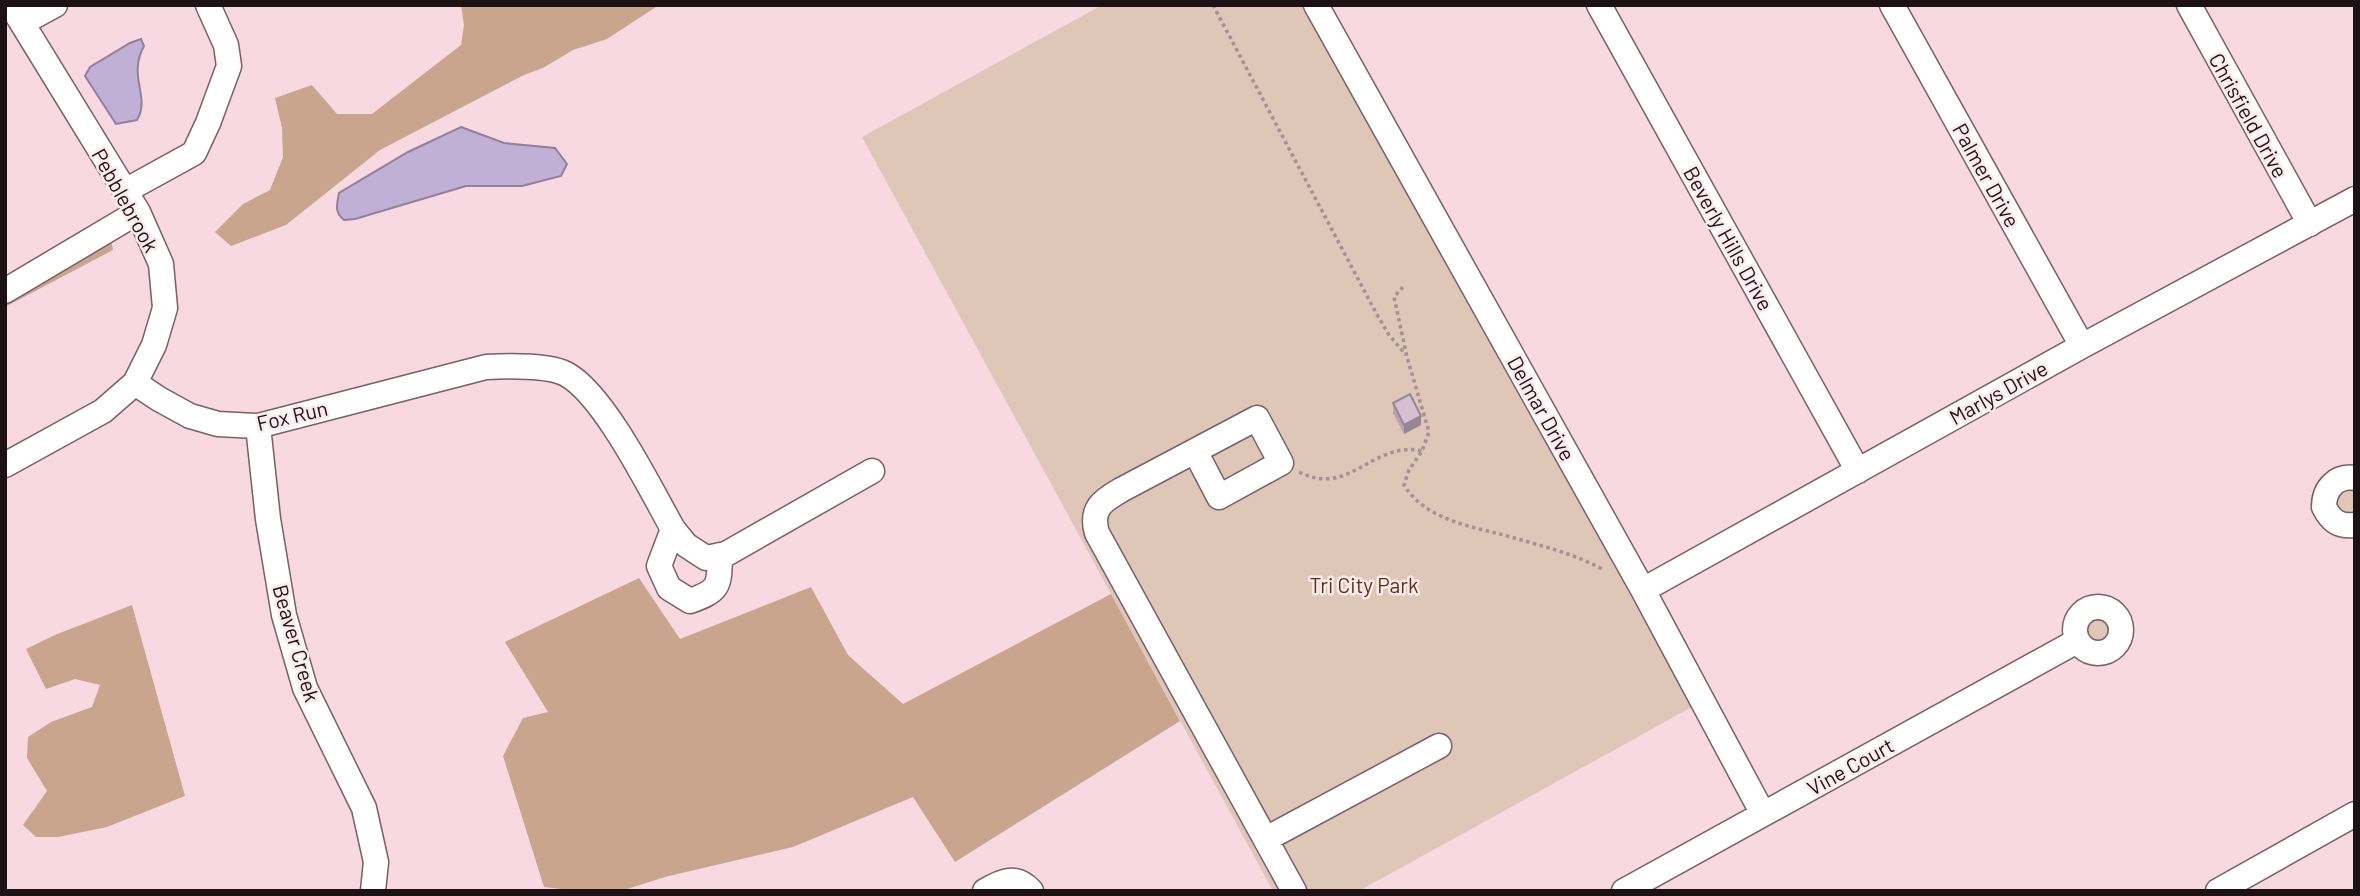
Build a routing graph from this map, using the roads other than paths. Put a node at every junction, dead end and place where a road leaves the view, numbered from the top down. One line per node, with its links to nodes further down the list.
1 (55, 5): 7 (street)
2 (208, 5): 8 (street)
3 (1316, 5): 24 (street, Delmar Drive)
4 (1600, 5): 19 (street, Beverly Hills Drive)
5 (1892, 5): 13 (street, Palmer Drive)
6 (2189, 5): 11 (street, Chrisfield Drive)
7 (16, 14): 8 (street, Pebblebrook)
8 (125, 191): 10 (street, Pebblebrook)
9 (2355, 199): 11 (street, Marlys Drive)
10 (138, 212): 12 (street); 14 (street, Pebblebrook)
11 (2310, 224): 13 (street, Marlys Drive)
12 (5, 290)
13 (2082, 346): 19 (street, Marlys Drive)
14 (135, 383): 15 (street, Fox Run); 17 (street, Pebblebrook)
15 (258, 426): 22 (street, Fox Run); 30 (street, Beaver Creek)
16 (1195, 451): 16 (street); 29 (street)
17 (5, 465)
18 (872, 471): 23 (street)
19 (1858, 471): 24 (street, Marlys Drive)
20 (2355, 478): 21 (street)
21 (2355, 525)
22 (673, 529): 23 (street, Fox Run); 23 (street)
23 (720, 555)
24 (1643, 590): 27 (street, Delmar Drive)
25 (2077, 641): 27 (street, Vine Court)
26 (1439, 746): 29 (street)
27 (1763, 814): 34 (street, Vine Court)
28 (2355, 814): 35 (street)
29 (1266, 839): 33 (street)
30 (373, 891)
31 (985, 891): 32 (street)
32 (1031, 891)
33 (1294, 891)
34 (1624, 891)
35 (2218, 891)

